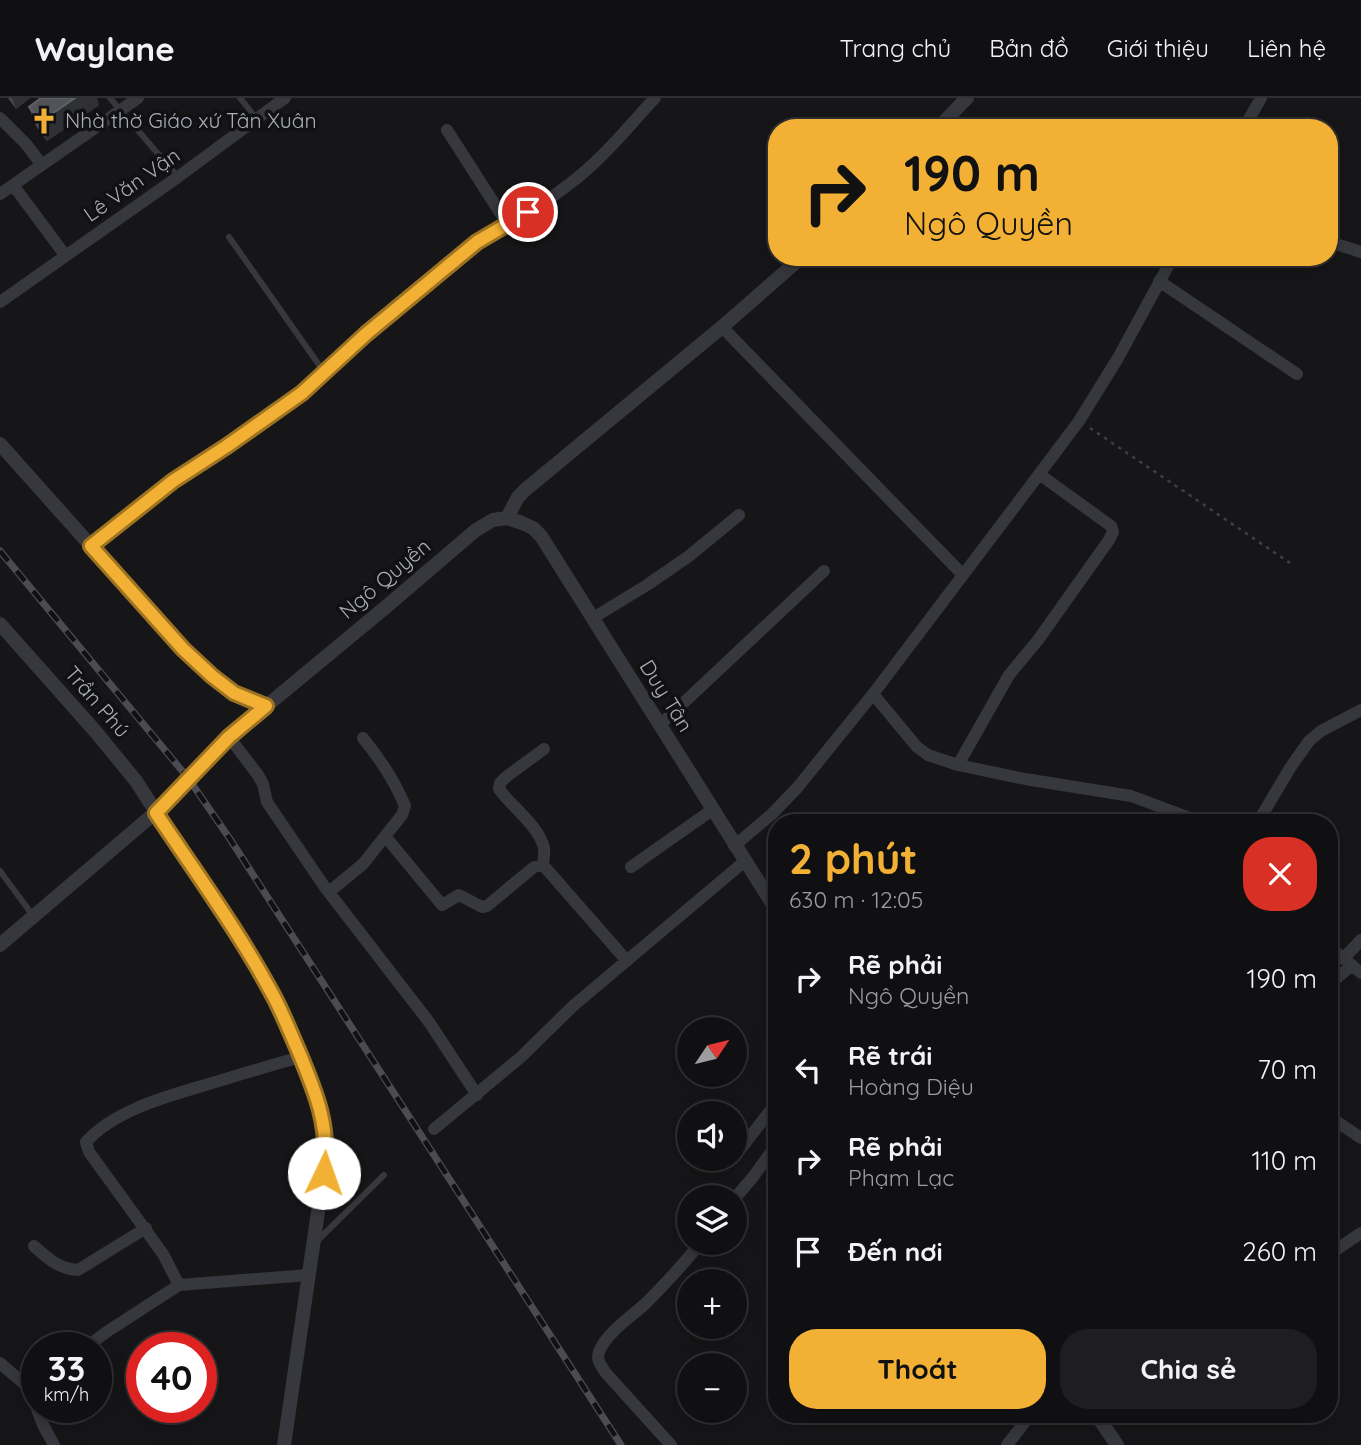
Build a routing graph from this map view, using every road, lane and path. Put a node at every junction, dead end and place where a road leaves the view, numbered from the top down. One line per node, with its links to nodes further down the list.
1 (110, 98): 8 (lane)
2 (138, 98): 8 (street)
3 (240, 98): 10 (lane)
4 (285, 98): 10 (street, Lê Văn Vận)
5 (655, 98): 18 (street)
6 (967, 98): 11 (street)
7 (1261, 98): 12 (street)
8 (120, 110): 14 (street); 15 (lane)
9 (0, 118): 14 (street)
10 (256, 118): 15 (street, Lê Văn Vận)
11 (947, 119)
12 (1249, 119)
13 (447, 130): 18 (street)
14 (42, 165): 16 (street)
15 (178, 177): 22 (street, Lê Văn Vận)
16 (13, 185): 17 (street); 22 (street)
17 (0, 194)
18 (508, 225): 28 (street)
19 (229, 237): 28 (lane)
20 (1338, 245): 21 (street)
21 (1361, 252)
22 (65, 255): 26 (street, Lê Văn Vận)
23 (792, 266): 27 (street)
24 (1168, 266): 25 (street)
25 (1159, 281): 29 (street); 30 (street)
26 (0, 302)
27 (722, 327): 34 (street); 38 (street)
28 (324, 372): 35 (street)
29 (1297, 373)
30 (1079, 421): 32 (street); 36 (path)
31 (0, 444): 35 (street)
32 (1040, 474): 38 (street); 48 (street)
33 (739, 516): 39 (street)
34 (507, 519): 39 (street, Duy Tân); 42 (street, Ngô Quyền)
35 (91, 546): 42 (street)
36 (1290, 563)
37 (824, 571): 44 (street)
38 (963, 575): 41 (street)
39 (593, 618): 44 (street, Duy Tân)
40 (0, 624): 50 (street, Trần Phú)
41 (873, 694): 48 (street); 51 (street)
42 (266, 706): 45 (street, Ngô Quyền)
43 (1361, 710): 53 (street)
44 (660, 724): 49 (street, Duy Tân)
45 (229, 737): 50 (street, Ngô Quyền); 61 (street)
46 (363, 738): 55 (street)
47 (544, 749): 58 (street)
48 (958, 765): 52 (street)
49 (712, 810): 56 (street, Duy Tân); 59 (street)
50 (156, 813): 63 (street, Ngô Quyền); 70 (street, Trần Phú)
51 (772, 814)
52 (1179, 814)
53 (1263, 814)
54 (768, 817): 56 (street)
55 (385, 836): 58 (street); 61 (street)
56 (734, 845): 57 (street, Duy Tân)
57 (745, 861): 62 (street, Duy Tân); 67 (street)
58 (543, 865): 67 (street)
59 (631, 867)
60 (0, 871): 63 (lane)
61 (329, 892): 71 (street)
62 (768, 897)
63 (34, 917): 65 (street, Ngô Quyền)
64 (1361, 940): 68 (street)
65 (0, 945)
66 (1338, 954): 68 (street)
67 (627, 961): 71 (street)
68 (1352, 966): 69 (street)
69 (1338, 977)
70 (301, 1057): 80 (street); 82 (street, Trần Phú)
71 (477, 1096): 74 (street)
72 (768, 1114): 76 (street)
73 (1338, 1122): 75 (street)
74 (434, 1129)
75 (1361, 1138)
76 (747, 1140)
77 (768, 1156): 79 (street)
78 (384, 1175): 82 (lane)
79 (746, 1185)
80 (146, 1228): 83 (street); 87 (street)
81 (1361, 1233): 84 (street)
82 (313, 1245): 86 (street, Trần Phú)
83 (34, 1246)
84 (1338, 1249)
85 (690, 1255): 96 (street)
86 (309, 1275): 87 (street); 95 (street, Trần Phú)
87 (179, 1285): 88 (street)
88 (107, 1332)
89 (0, 1363): 90 (street)
90 (21, 1378)
91 (42, 1423): 94 (street)
92 (1024, 1423): 97 (street)
93 (1102, 1423): 98 (street)
94 (54, 1445)
95 (284, 1445)
96 (671, 1445)
97 (1007, 1445)
98 (1117, 1445)

